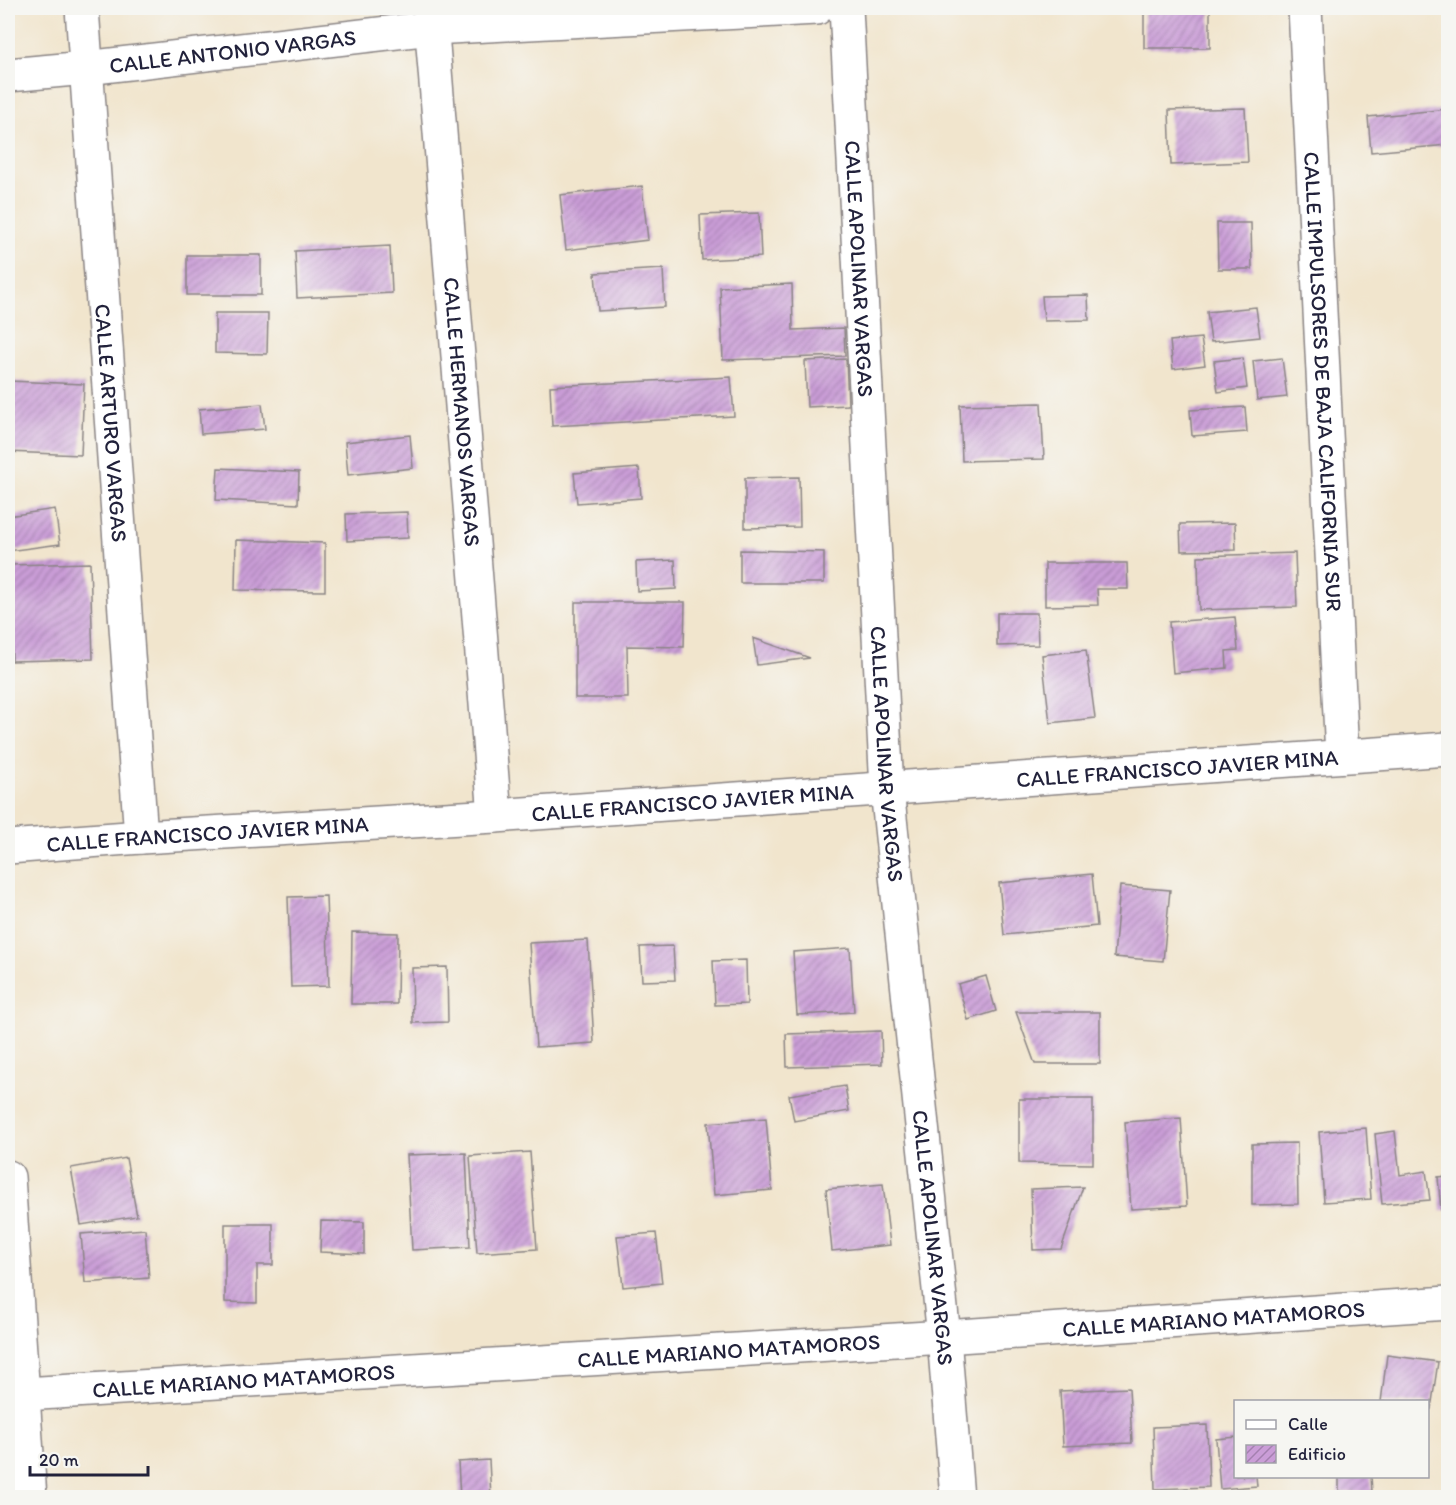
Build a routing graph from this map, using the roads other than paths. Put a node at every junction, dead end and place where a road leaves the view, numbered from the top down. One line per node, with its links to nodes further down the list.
1 (82, 8): 6 (street, CALLE ARTURO VARGAS)
2 (817, 8): 5 (street, CALLE ANTONIO VARGAS)
3 (846, 8): 10 (street, CALLE APOLINAR VARGAS)
4 (1305, 8): 9 (street, CALLE IMPULSORES DE BAJA CALIFORNIA SUR)
5 (431, 18): 6 (street, CALLE ANTONIO VARGAS); 11 (street, CALLE HERMANOS VARGAS)
6 (86, 68): 7 (street, CALLE ANTONIO VARGAS); 12 (street, CALLE ARTURO VARGAS)
7 (8, 75)
8 (1449, 749): 9 (street, CALLE FRANCISCO JAVIER MINA)
9 (1342, 756): 10 (street, CALLE FRANCISCO JAVIER MINA)
10 (887, 789): 11 (street, CALLE FRANCISCO JAVIER MINA); 16 (street, CALLE APOLINAR VARGAS)
11 (495, 816): 12 (street, CALLE FRANCISCO JAVIER MINA)
12 (141, 837): 13 (street, CALLE FRANCISCO JAVIER MINA)
13 (8, 847)
14 (8, 1177): 17 (street)
15 (1449, 1303): 16 (street, CALLE MARIANO MATAMOROS)
16 (944, 1337): 17 (street, CALLE MARIANO MATAMOROS); 19 (street, CALLE APOLINAR VARGAS)
17 (15, 1394): 18 (street)
18 (30, 1497)
19 (957, 1497)

